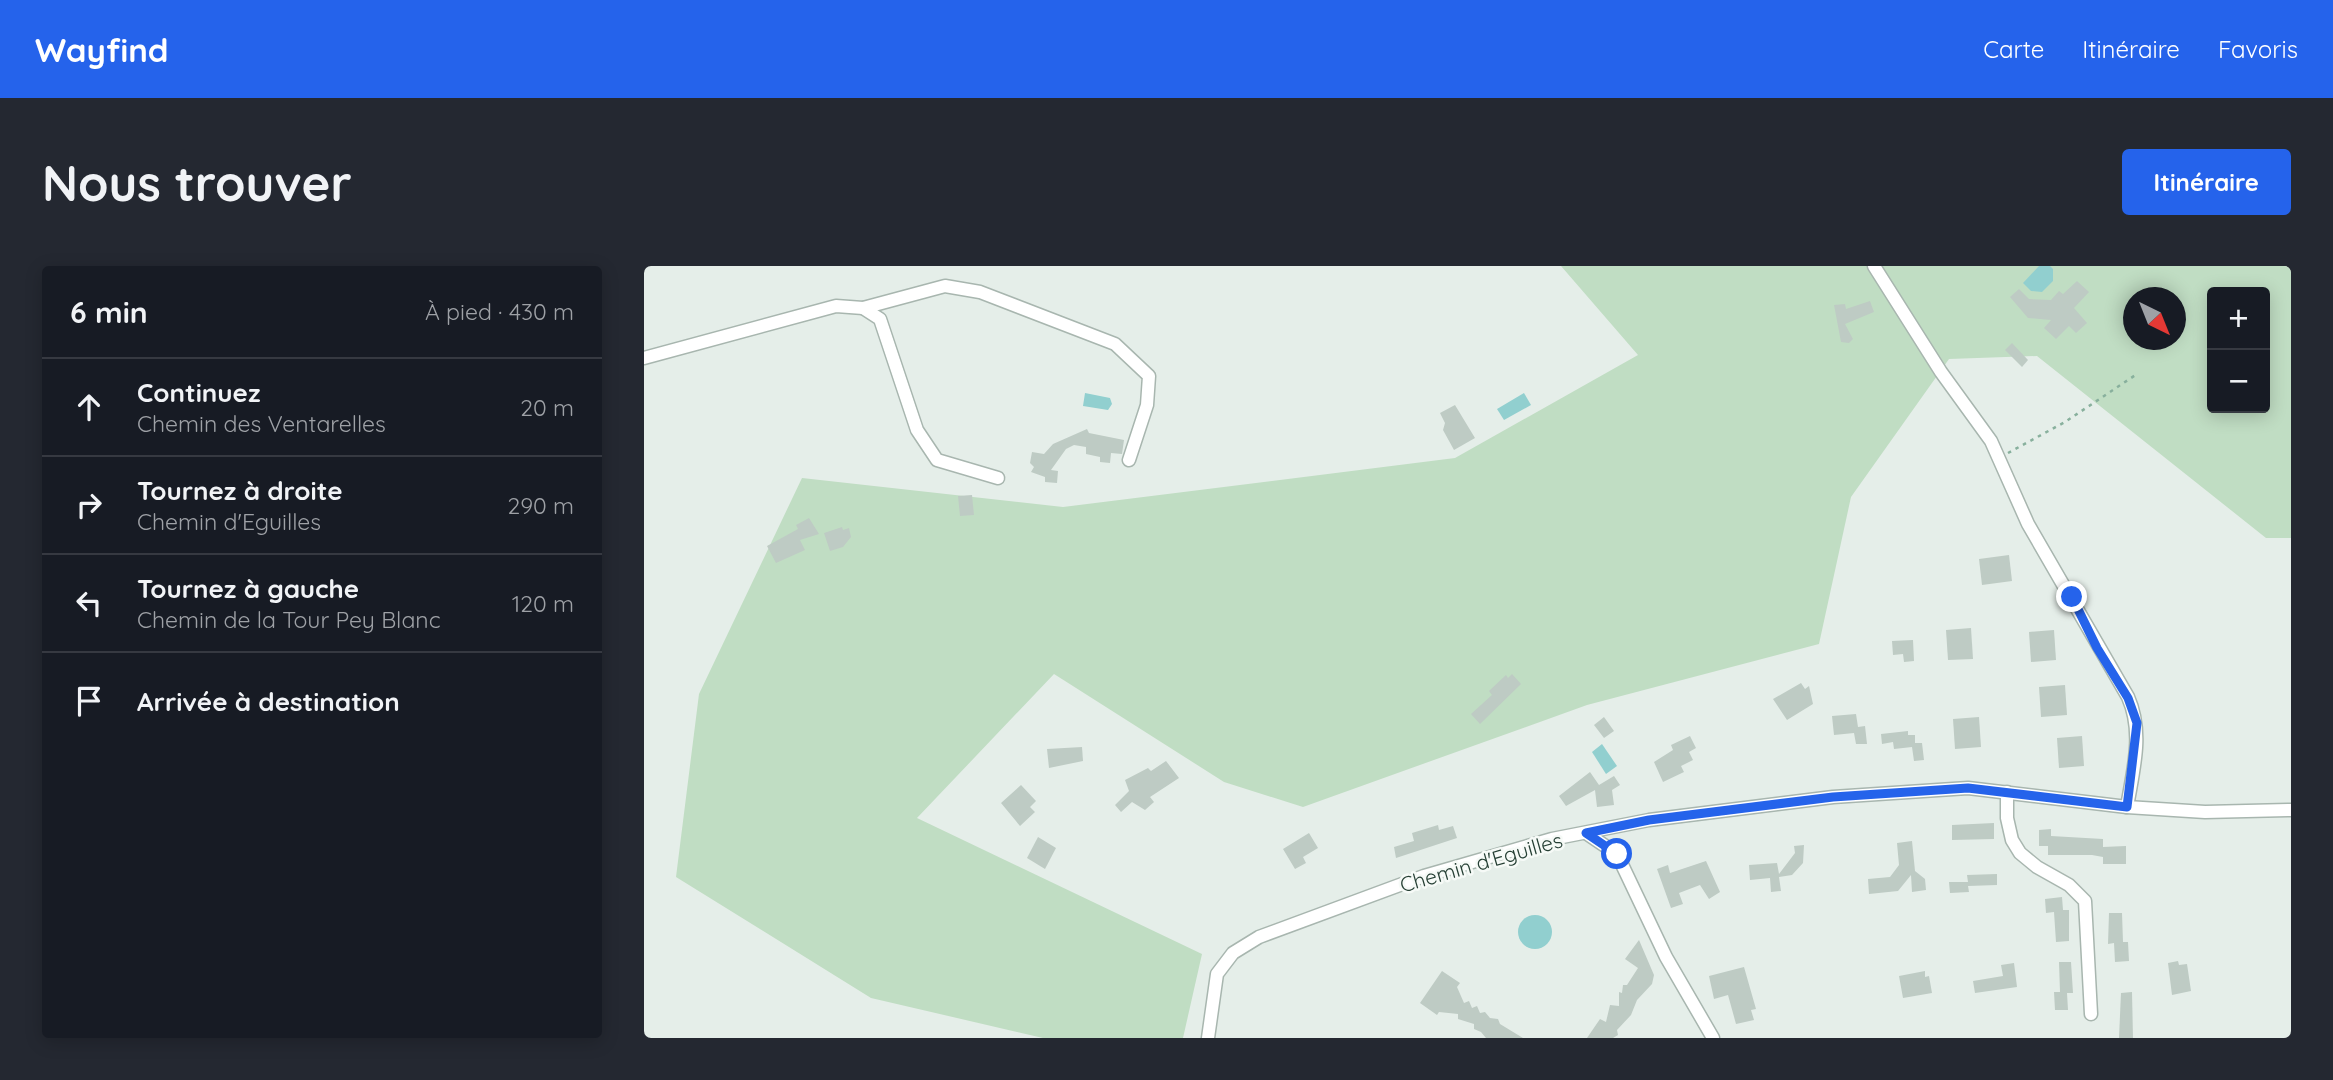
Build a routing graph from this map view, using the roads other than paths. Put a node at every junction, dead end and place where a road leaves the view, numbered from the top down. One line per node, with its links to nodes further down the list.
1 (1874, 266): 7 (street)
2 (863, 308): 3 (street); 4 (street); 5 (street)
3 (644, 358)
4 (1129, 460)
5 (998, 478)
6 (2007, 792): 7 (street, Chemin d'Eguilles); 9 (street, Chemin d'Eguilles); 10 (street)
7 (2127, 807): 8 (street, Chemin d'Eguilles)
8 (2291, 810)
9 (1586, 833): 11 (street, Chemin d'Eguilles); 12 (street)
10 (2091, 1014)
11 (1208, 1038)
12 (1713, 1038)

